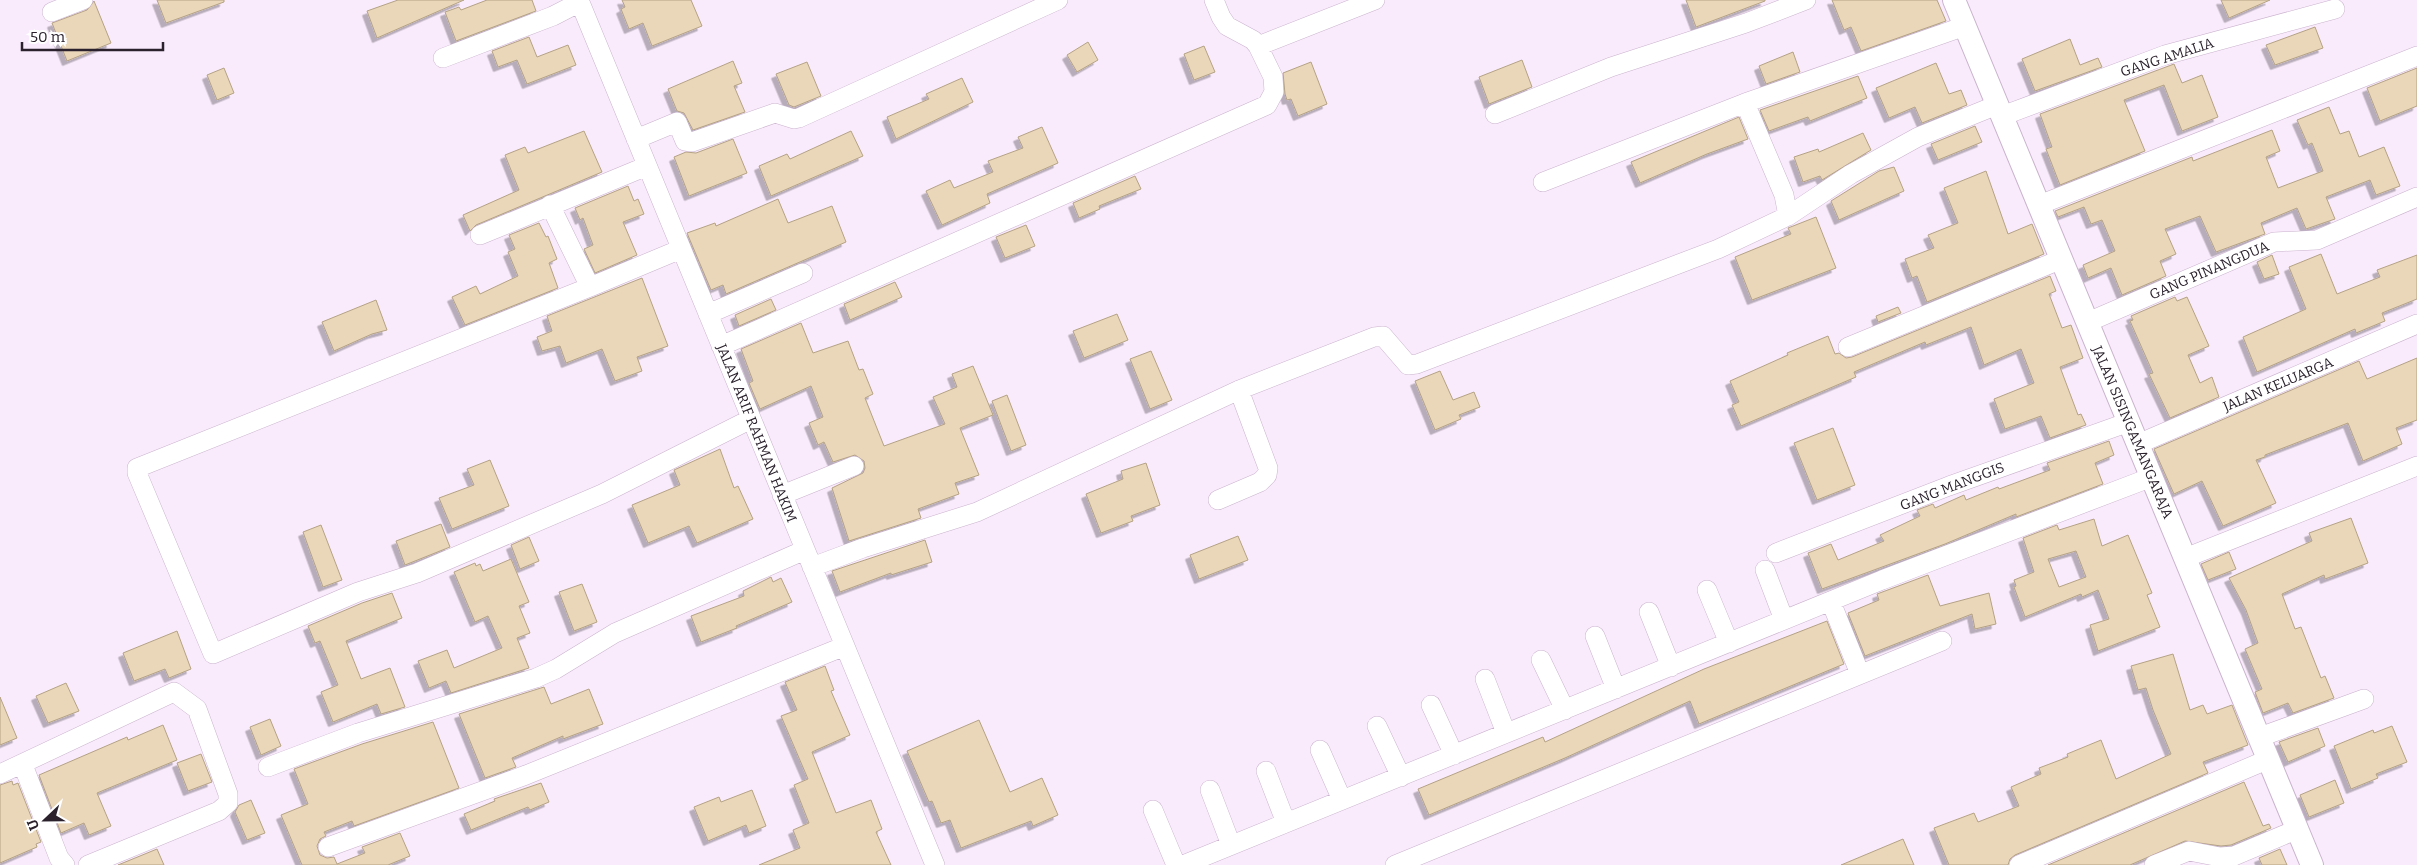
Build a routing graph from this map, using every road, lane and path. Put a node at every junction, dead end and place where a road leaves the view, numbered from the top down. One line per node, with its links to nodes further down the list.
1 (83, 0): 9 (street)
2 (1058, 0): 17 (street)
3 (1214, 0): 11 (street)
4 (1375, 0): 11 (street)
5 (1806, 0): 16 (street)
6 (1954, 0): 10 (street, JALAN SISINGAMANGARAJA)
7 (579, 1): 13 (street); 17 (street, JALAN ARIF RAHMAN HAKIM)
8 (2335, 9): 15 (street, GANG AMALIA)
9 (52, 12)
10 (1965, 26): 14 (street); 15 (street, JALAN SISINGAMANGARAJA)
11 (1258, 46): 32 (street)
12 (2417, 56): 22 (street)
13 (443, 58)
14 (1745, 103): 19 (street); 23 (street)
15 (2000, 110): 22 (street, JALAN SISINGAMANGARAJA); 23 (street, GANG AMALIA)
16 (1495, 114)
17 (636, 140): 18 (street, JALAN ARIF RAHMAN HAKIM)
18 (647, 166): 21 (street); 25 (street, JALAN ARIF RAHMAN HAKIM)
19 (1543, 182)
20 (2417, 197): 30 (street, GANG PINANGDUA)
21 (550, 205): 24 (street); 28 (street)
22 (2039, 205): 26 (street, JALAN SISINGAMANGARAJA)
23 (1788, 216): 34 (street, GANG AMALIA)
24 (480, 235)
25 (681, 249): 28 (street); 29 (street, JALAN ARIF RAHMAN HAKIM)
26 (2062, 259): 30 (street, JALAN SISINGAMANGARAJA); 33 (street)
27 (803, 273): 29 (street)
28 (590, 287): 35 (street)
29 (708, 314): 32 (street, JALAN ARIF RAHMAN HAKIM)
30 (2088, 322): 36 (street, JALAN SISINGAMANGARAJA)
31 (2417, 324): 37 (street, JALAN KELUARGA)
32 (721, 346): 35 (street, JALAN ARIF RAHMAN HAKIM)
33 (1848, 347)
34 (1239, 390): 42 (street); 45 (street)
35 (751, 419): 41 (street, JALAN ARIF RAHMAN HAKIM)
36 (2129, 422): 37 (street, JALAN SISINGAMANGARAJA); 43 (street, GANG MANGGIS)
37 (2138, 444): 40 (street, JALAN SISINGAMANGARAJA)
38 (854, 466): 41 (street)
39 (2417, 466): 44 (street)
40 (2152, 477): 44 (street, JALAN SISINGAMANGARAJA); 48 (street)
41 (782, 495): 45 (street, JALAN ARIF RAHMAN HAKIM)
42 (1218, 500)
43 (1776, 553)
44 (2186, 558): 65 (street, JALAN SISINGAMANGARAJA)
45 (809, 559): 54 (street, JALAN ARIF RAHMAN HAKIM); 70 (street)
46 (1765, 570): 50 (street)
47 (1707, 590): 53 (street)
48 (1831, 602): 50 (street); 57 (street)
49 (1650, 612): 56 (street)
50 (1784, 620): 53 (street)
51 (1595, 636): 59 (street)
52 (1942, 641): 57 (street)
53 (1729, 643): 56 (street)
54 (845, 646): 80 (street); 83 (street, JALAN ARIF RAHMAN HAKIM)
55 (1542, 660): 62 (street)
56 (1671, 667): 59 (street)
57 (1860, 674): 86 (street)
58 (1485, 679): 64 (street)
59 (1616, 689): 62 (street)
60 (2364, 699): 65 (street)
61 (1431, 705): 67 (street)
62 (1566, 710): 64 (street)
63 (1377, 726): 73 (street)
64 (1506, 734): 67 (street)
65 (2260, 737): 68 (street, JALAN SISINGAMANGARAJA)
66 (1320, 750): 75 (street)
67 (1454, 755): 73 (street)
68 (2269, 759): 78 (street, JALAN SISINGAMANGARAJA); 87 (street)
69 (23, 765): 72 (street); 81 (street); 82 (street)
70 (268, 767)
71 (1266, 771): 77 (street)
72 (0, 774)
73 (1401, 776): 75 (street)
74 (1210, 790): 79 (street)
75 (1342, 800): 77 (street)
76 (1153, 810): 84 (street)
77 (1286, 823): 79 (street)
78 (2298, 829): 88 (street); 89 (street, JALAN SISINGAMANGARAJA)
79 (1231, 846): 85 (street)
80 (328, 847)
81 (66, 865)
82 (88, 865)
83 (935, 865)
84 (1176, 865)
85 (1183, 865)
86 (1395, 865)
87 (2019, 865)
88 (2154, 865)
89 (2312, 865)

